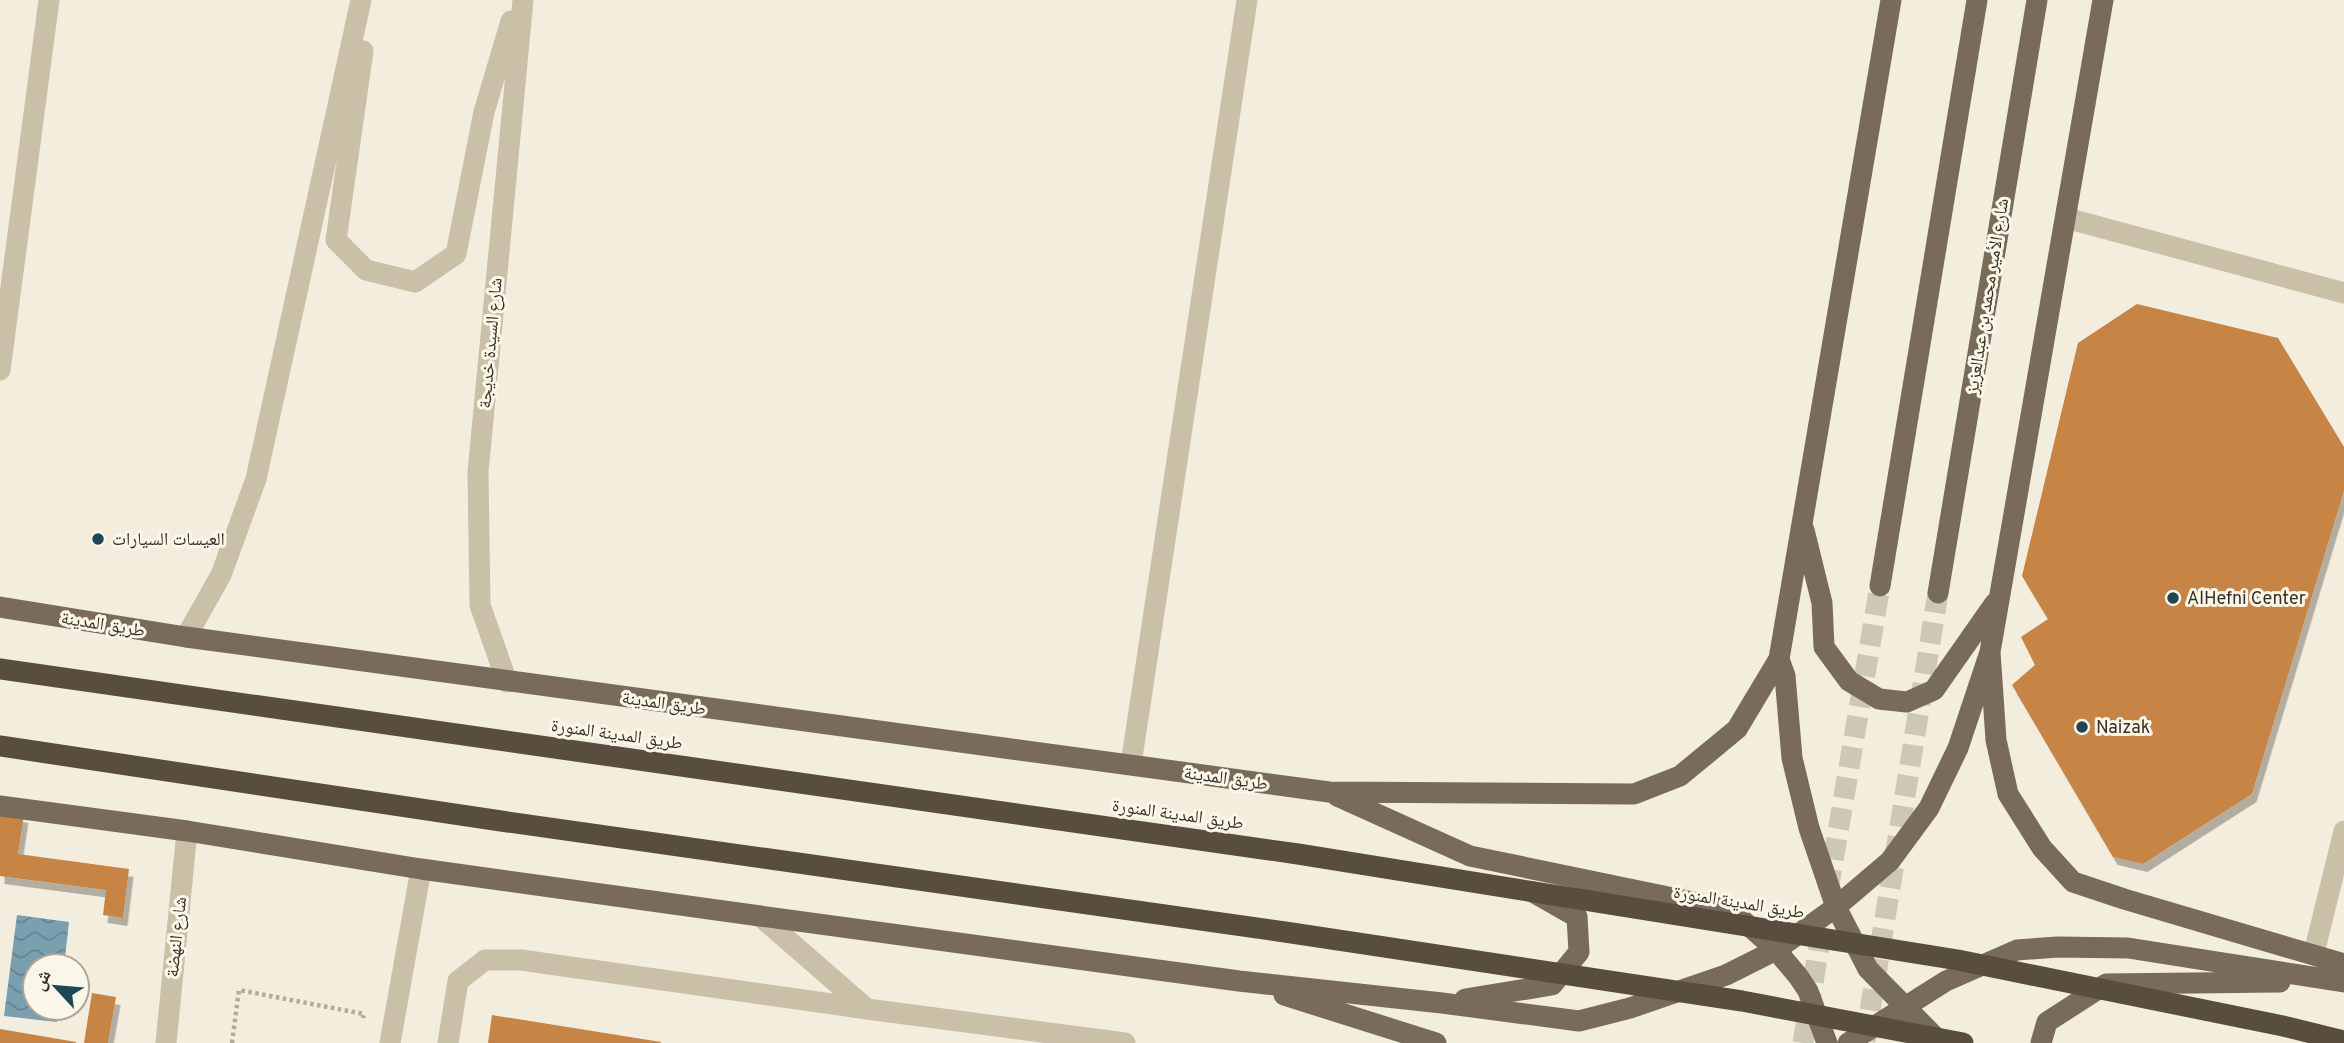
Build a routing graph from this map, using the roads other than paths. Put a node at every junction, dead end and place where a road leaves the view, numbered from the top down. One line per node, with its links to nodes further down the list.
1 (48, 0): 13 (street)
2 (362, 0): 19 (street)
3 (371, 0): 4 (street)
4 (517, 0)
5 (523, 0): 23 (street, شارع السيدة خديجة)
6 (1247, 0): 25 (street)
7 (1891, 0): 14 (main road)
8 (1978, 0): 15 (main road)
9 (2037, 0): 16 (main road, شارع الأمير محمد بن عبدالعزيز)
10 (2103, 0): 11 (main road)
11 (2066, 218): 12 (street); 17 (main road)
12 (2344, 293)
13 (0, 370)
14 (1802, 521): 17 (main road); 21 (main road)
15 (1880, 586)
16 (1938, 593)
17 (1999, 597): 20 (main road)
18 (0, 607): 19 (main road, طريق المدينة)
19 (186, 637): 23 (main road, طريق المدينة)
20 (1990, 652): 32 (main road); 35 (main road)
21 (1779, 659): 26 (main road); 32 (main road)
22 (0, 669): 41 (highway, طريق المدينة المنورة, bridge)
23 (507, 682): 25 (main road, طريق المدينة)
24 (0, 746): 50 (highway, bridge)
25 (1131, 764): 26 (main road, طريق المدينة)
26 (1329, 792): 30 (main road)
27 (0, 806): 28 (main road)
28 (187, 831): 31 (main road); 42 (street, شارع النهضة)
29 (2344, 831): 35 (street)
30 (1471, 856): 34 (main road); 38 (main road)
31 (421, 869): 33 (main road); 43 (street)
32 (1836, 907): 34 (main road); 39 (main road)
33 (760, 916): 37 (main road); 40 (street)
34 (1776, 950): 38 (main road); 47 (main road)
35 (2314, 953): 36 (main road)
36 (2342, 976): 39 (main road); 51 (main road)
37 (1239, 981): 38 (main road); 46 (main road)
38 (1442, 1003)
39 (1903, 1007): 48 (main road); 49 (main road)
40 (867, 1009): 44 (street); 45 (street)
41 (2344, 1041)
42 (166, 1043)
43 (390, 1043)
44 (449, 1043)
45 (1125, 1043)
46 (1436, 1043)
47 (1827, 1043)
48 (1848, 1043)
49 (1941, 1043)
50 (1963, 1043)
51 (2041, 1043)

